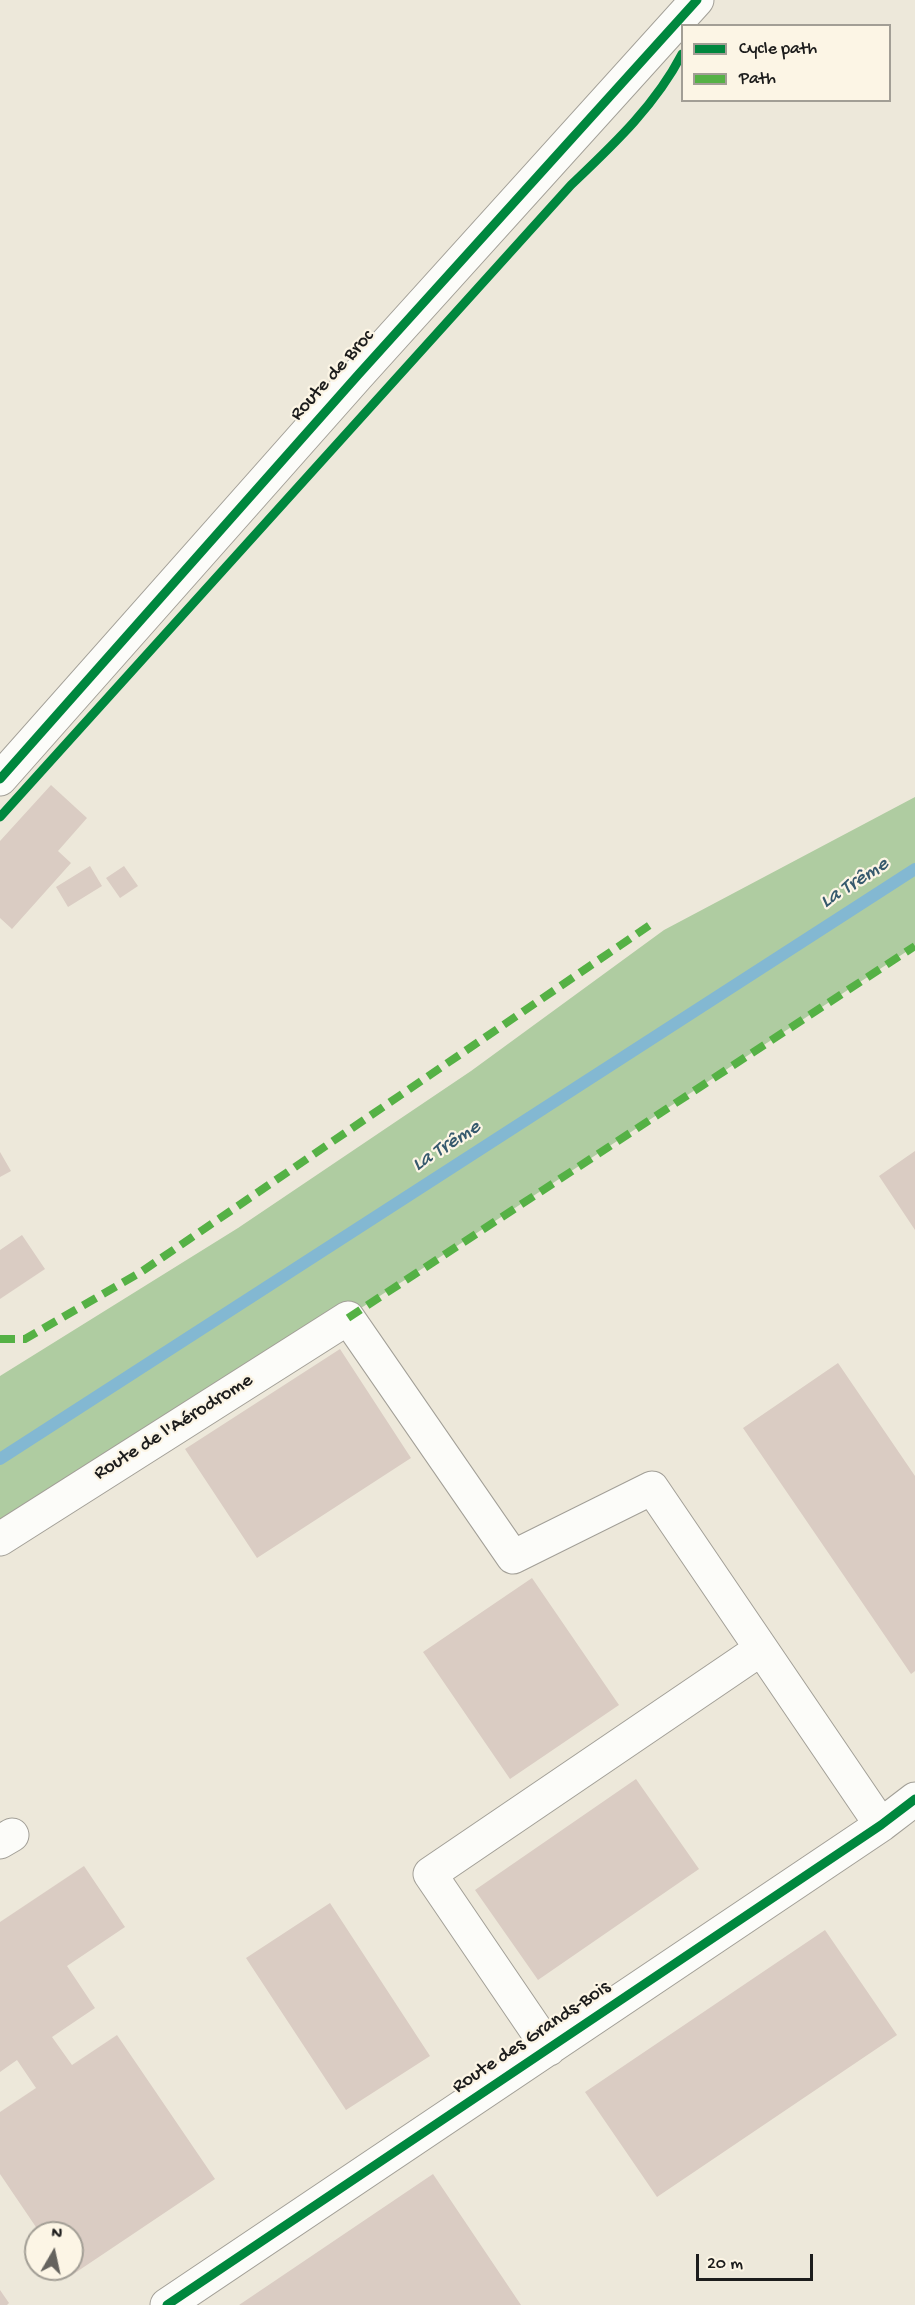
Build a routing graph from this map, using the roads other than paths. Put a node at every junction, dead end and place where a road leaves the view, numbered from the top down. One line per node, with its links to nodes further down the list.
1 (697, 0): 2 (street, Route de Broc)
2 (0, 779)
3 (0, 1539): 4 (street, Route de l'Aérodrome)
4 (761, 1649): 6 (street); 7 (street)
5 (915, 1799): 6 (street, Route des Grands-Bois)
6 (881, 1826): 7 (street, Route des Grands-Bois)
7 (549, 2049): 8 (street, Route des Grands-Bois)
8 (167, 2305)

